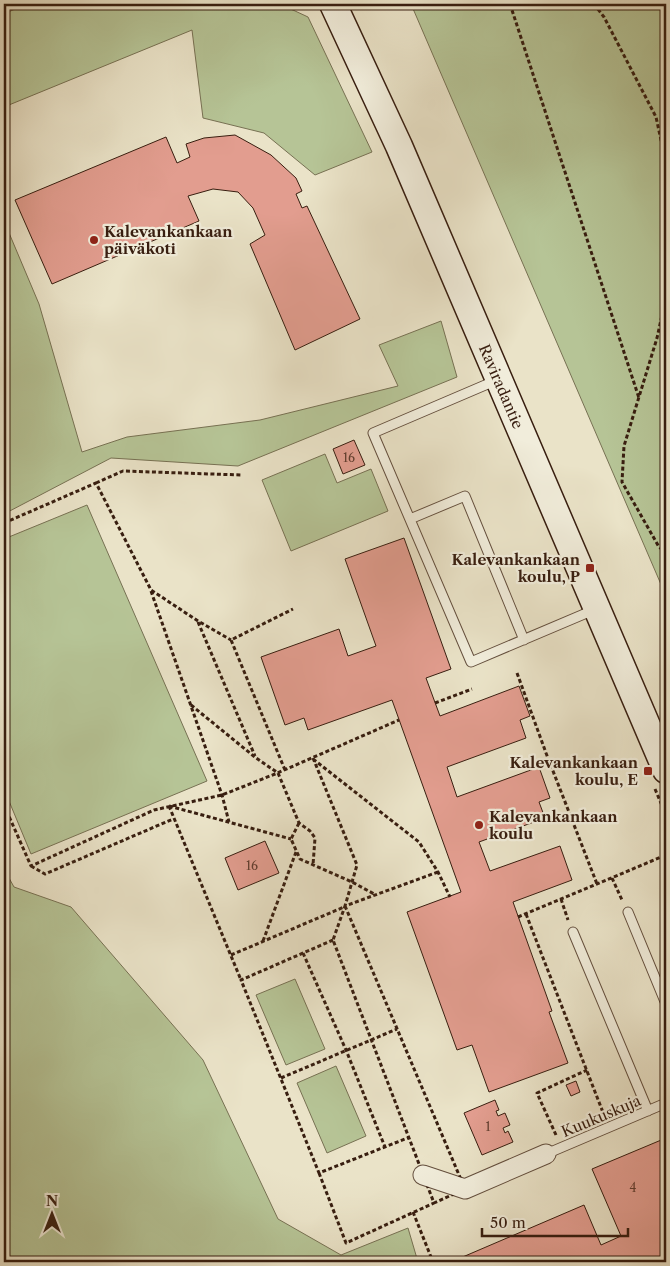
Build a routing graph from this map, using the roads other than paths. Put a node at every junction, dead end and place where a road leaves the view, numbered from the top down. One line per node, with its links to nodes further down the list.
1 (334, 4): 2 (street, Raviradantie)
2 (499, 379): 3 (lane); 4 (street, Raviradantie)
3 (410, 519): 5 (lane); 5 (lane)
4 (597, 609): 5 (lane); 6 (street, Raviradantie)
5 (524, 640)
6 (666, 770)
7 (628, 912): 9 (lane)
8 (573, 932): 11 (lane)
9 (666, 1004)
10 (666, 1103): 11 (lane, Kuukuskuja)
11 (648, 1111): 12 (lane, Kuukuskuja)
12 (554, 1150): 13 (street)
13 (423, 1175)

